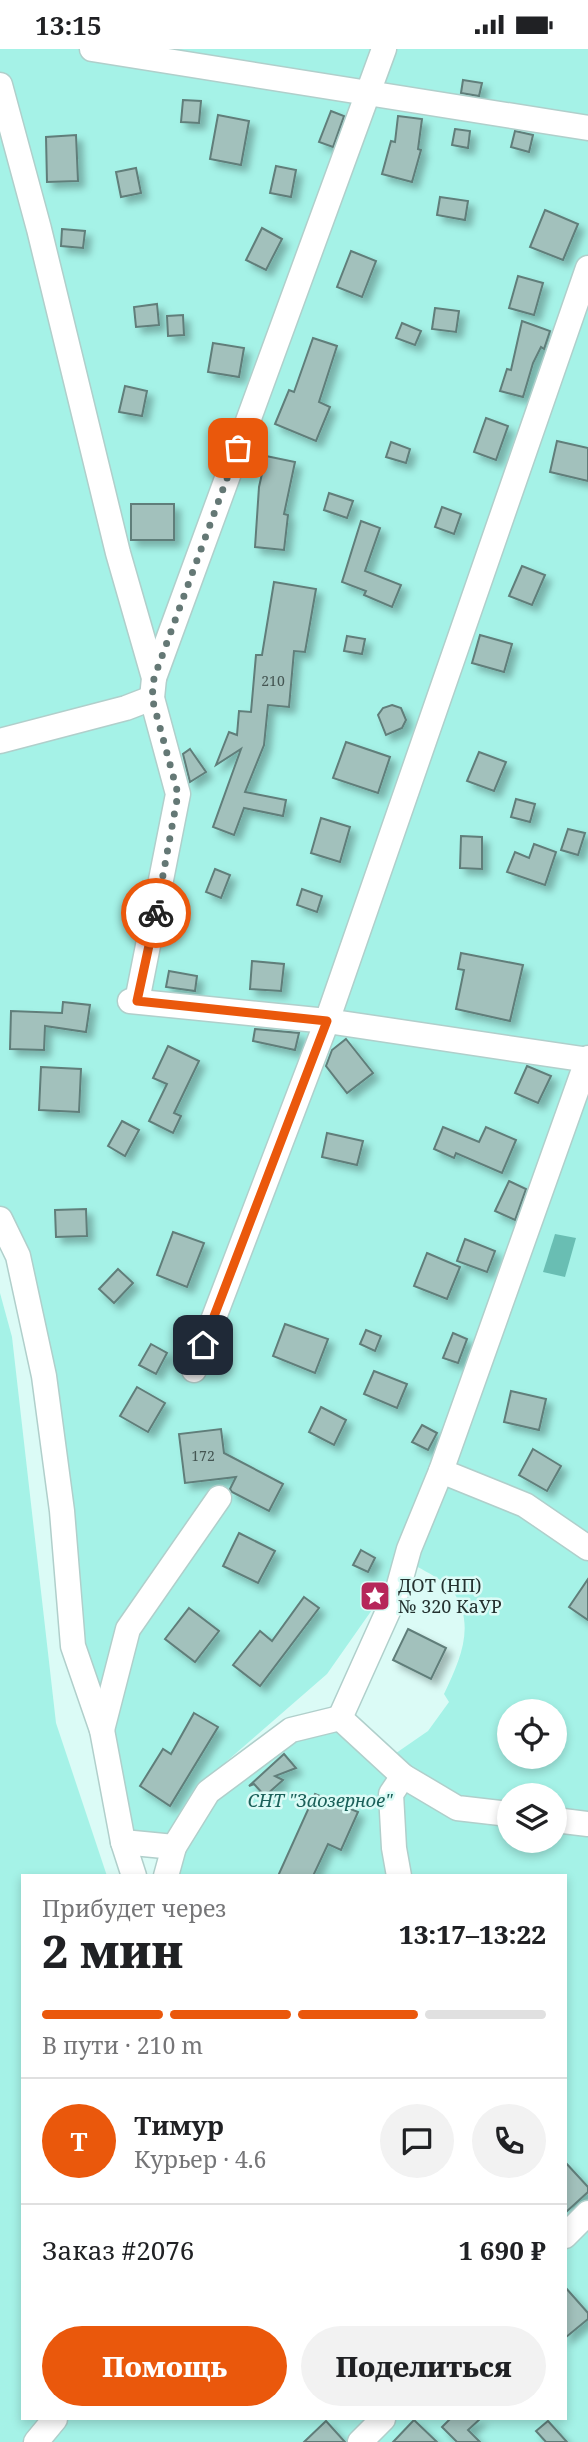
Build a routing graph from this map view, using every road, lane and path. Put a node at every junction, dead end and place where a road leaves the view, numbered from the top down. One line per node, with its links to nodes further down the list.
1 (98, 49): 4 (street)
2 (384, 49): 4 (street)
3 (0, 85): 7 (street)
4 (369, 91): 5 (street); 7 (street)
5 (588, 128)
6 (588, 268): 9 (street)
7 (153, 688): 8 (street); 9 (street)
8 (0, 741)
9 (327, 1021): 10 (street); 12 (street)
10 (588, 1059): 13 (street)
11 (0, 1219): 17 (street)
12 (194, 1370)
13 (441, 1471): 15 (street); 16 (street)
14 (219, 1498): 17 (street)
15 (588, 1548)
16 (340, 1718): 18 (street); 23 (street)
17 (102, 1730): 22 (street)
18 (403, 1776): 19 (street); 26 (street)
19 (497, 1813)
20 (567, 1821): 21 (street)
21 (588, 1824)
22 (123, 1842): 23 (street); 24 (street)
23 (174, 1847): 25 (street)
24 (133, 1874)
25 (167, 1874)
26 (399, 1874)
27 (588, 2213): 28 (street)
28 (567, 2234)
29 (54, 2420): 31 (street)
30 (382, 2420): 32 (street)
31 (36, 2442)
32 (360, 2442)

